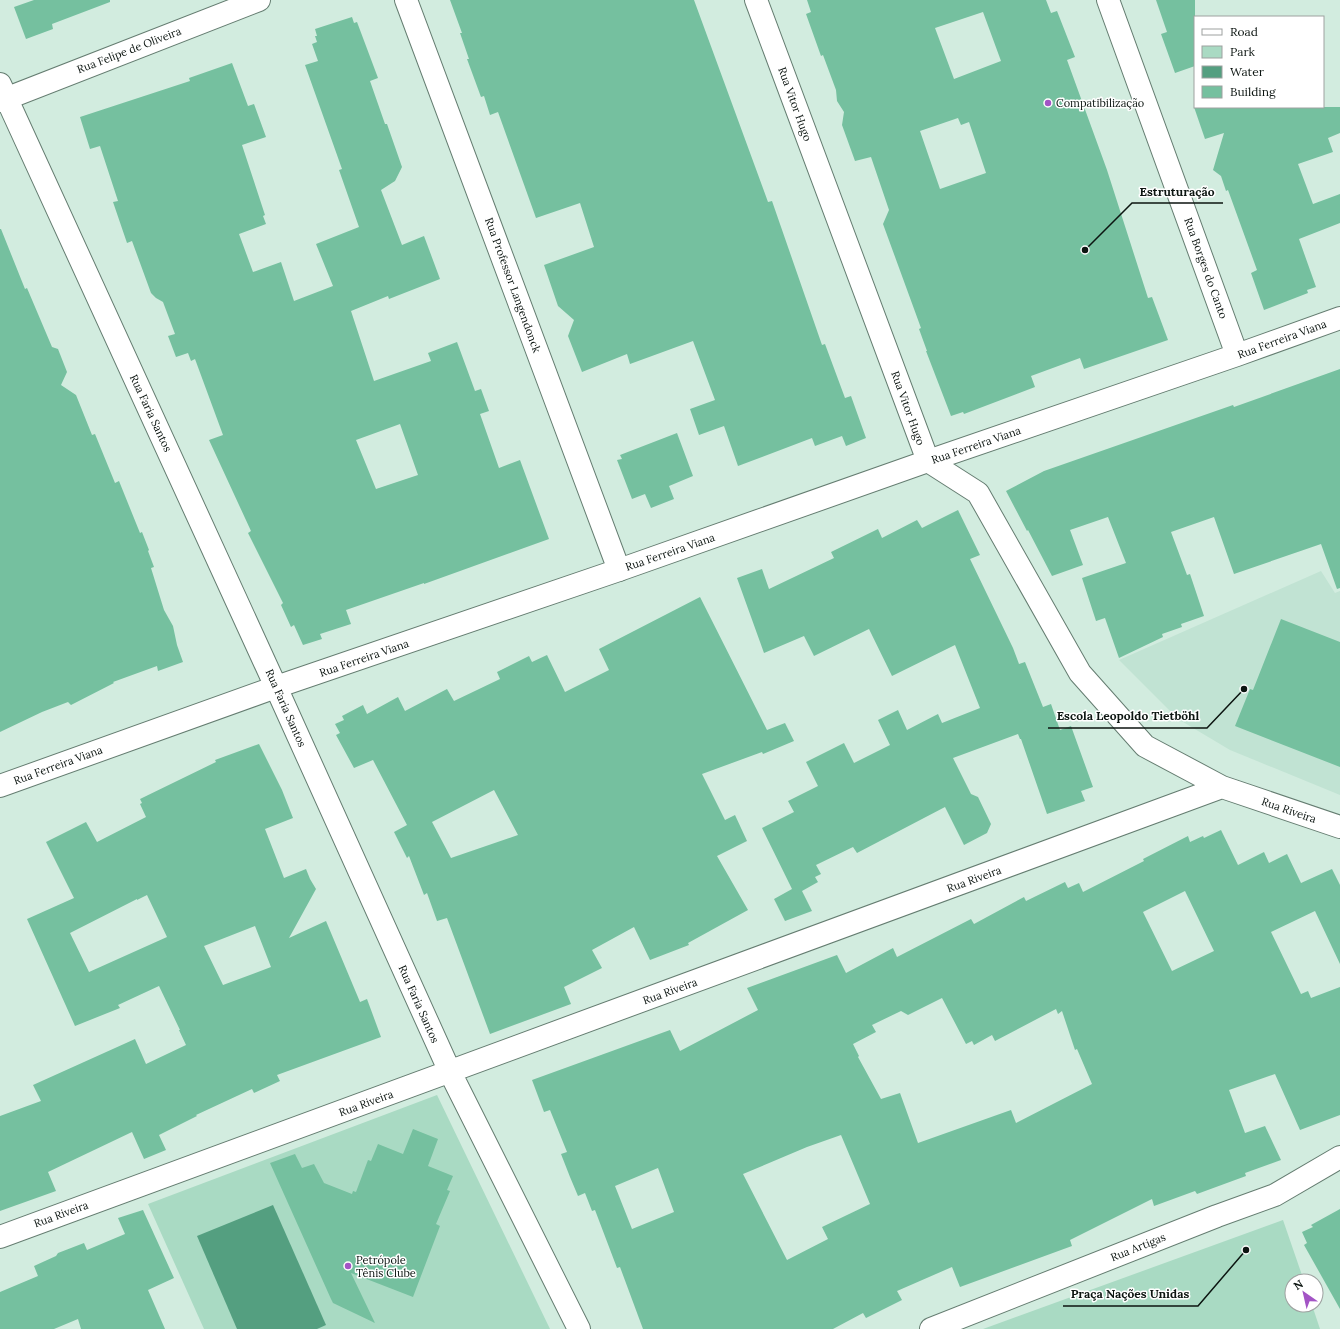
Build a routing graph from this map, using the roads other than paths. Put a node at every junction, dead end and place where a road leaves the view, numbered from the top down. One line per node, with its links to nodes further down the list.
1 (259, 0): 5 (street, Rua Felipe de Oliveira)
2 (406, 0): 9 (street, Rua Professor Langendonck)
3 (756, 0): 8 (street, Rua Vitor Hugo)
4 (1108, 0): 7 (street, Rua Borges do Canto)
5 (2, 94): 10 (street, Rua Faria Santos)
6 (1340, 318): 7 (street, Rua Ferreira Viana)
7 (1237, 355): 8 (street, Rua Ferreira Viana)
8 (928, 461): 9 (street, Rua Ferreira Viana); 12 (street)
9 (619, 570): 10 (street, Rua Ferreira Viana)
10 (276, 687): 11 (street, Rua Ferreira Viana); 14 (street, Rua Faria Santos)
11 (0, 786)
12 (1222, 787): 13 (street, Rua Riveira); 14 (street, Rua Riveira)
13 (1340, 827)
14 (450, 1072): 16 (street, Rua Riveira); 17 (street, Rua Faria Santos)
15 (1340, 1157): 18 (street, Rua Artigas)
16 (0, 1237)
17 (579, 1329)
18 (932, 1329)

